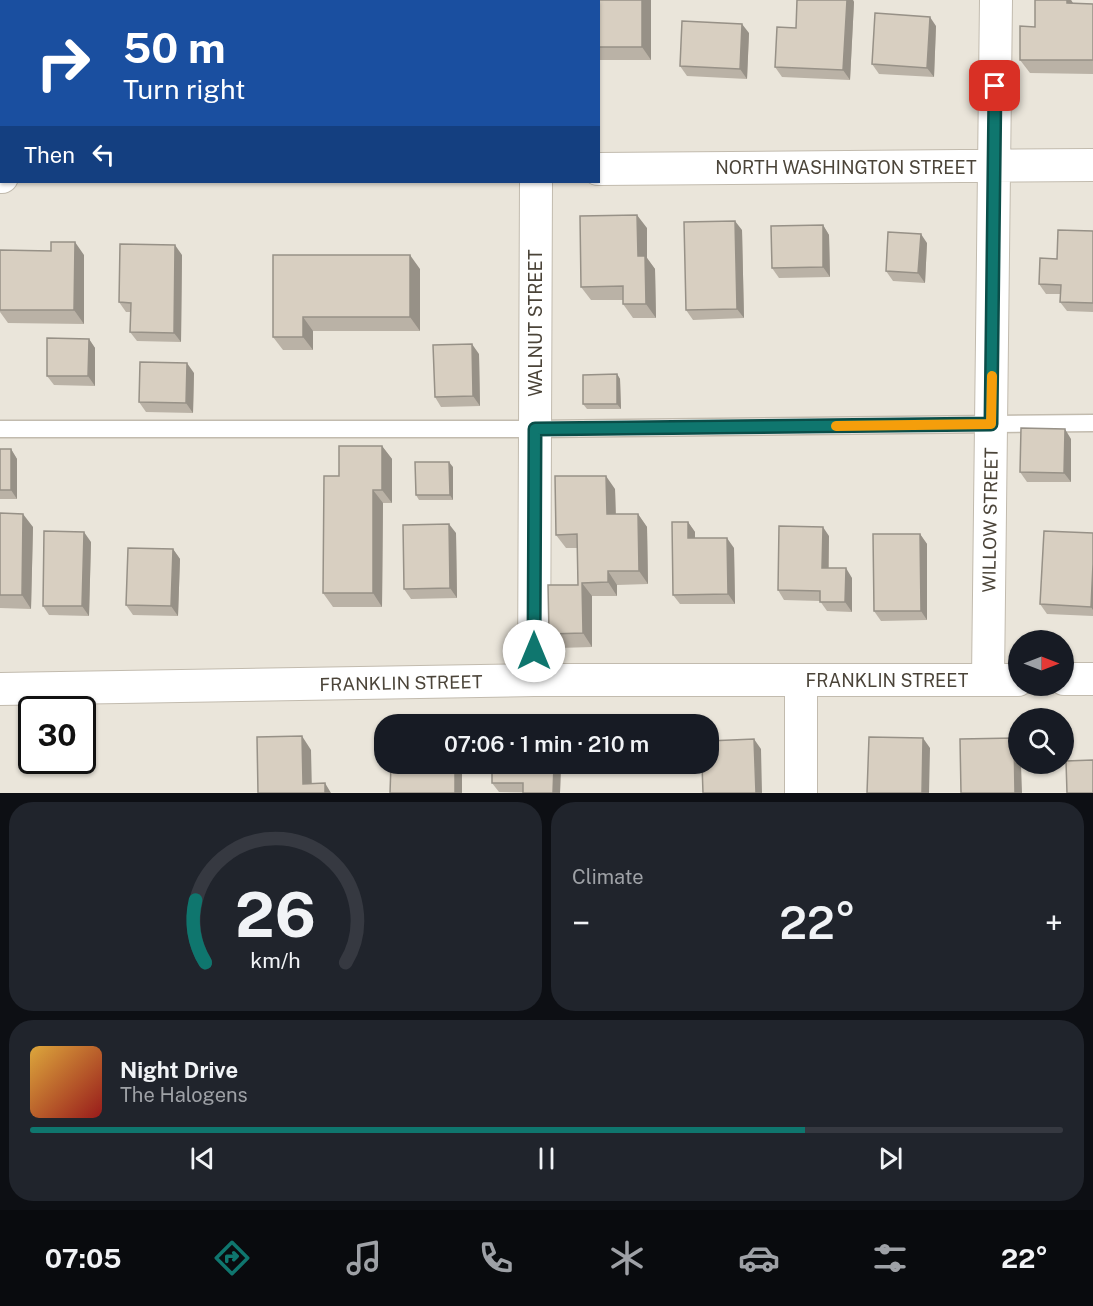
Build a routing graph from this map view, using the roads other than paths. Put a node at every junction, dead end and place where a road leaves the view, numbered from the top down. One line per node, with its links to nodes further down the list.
1 (996, 0): 2 (street, WILLOW STREET)
2 (994, 165): 3 (street, NORTH WASHINGTON STREET); 4 (street, NORTH WASHINGTON STREET); 7 (street, WILLOW STREET)
3 (1093, 165)
4 (600, 169)
5 (536, 183): 9 (street, WALNUT STREET)
6 (1093, 423): 7 (lane)
7 (991, 424): 9 (lane); 14 (street, WILLOW STREET)
8 (0, 429): 9 (lane)
9 (535, 429): 12 (street, WALNUT STREET)
10 (1074, 679): 11 (street)
11 (1093, 679)
12 (534, 680): 13 (street, FRANKLIN STREET); 15 (street, FRANKLIN STREET)
13 (801, 680): 14 (street, FRANKLIN STREET); 16 (street)
14 (1003, 680)
15 (0, 689)
16 (801, 793)

